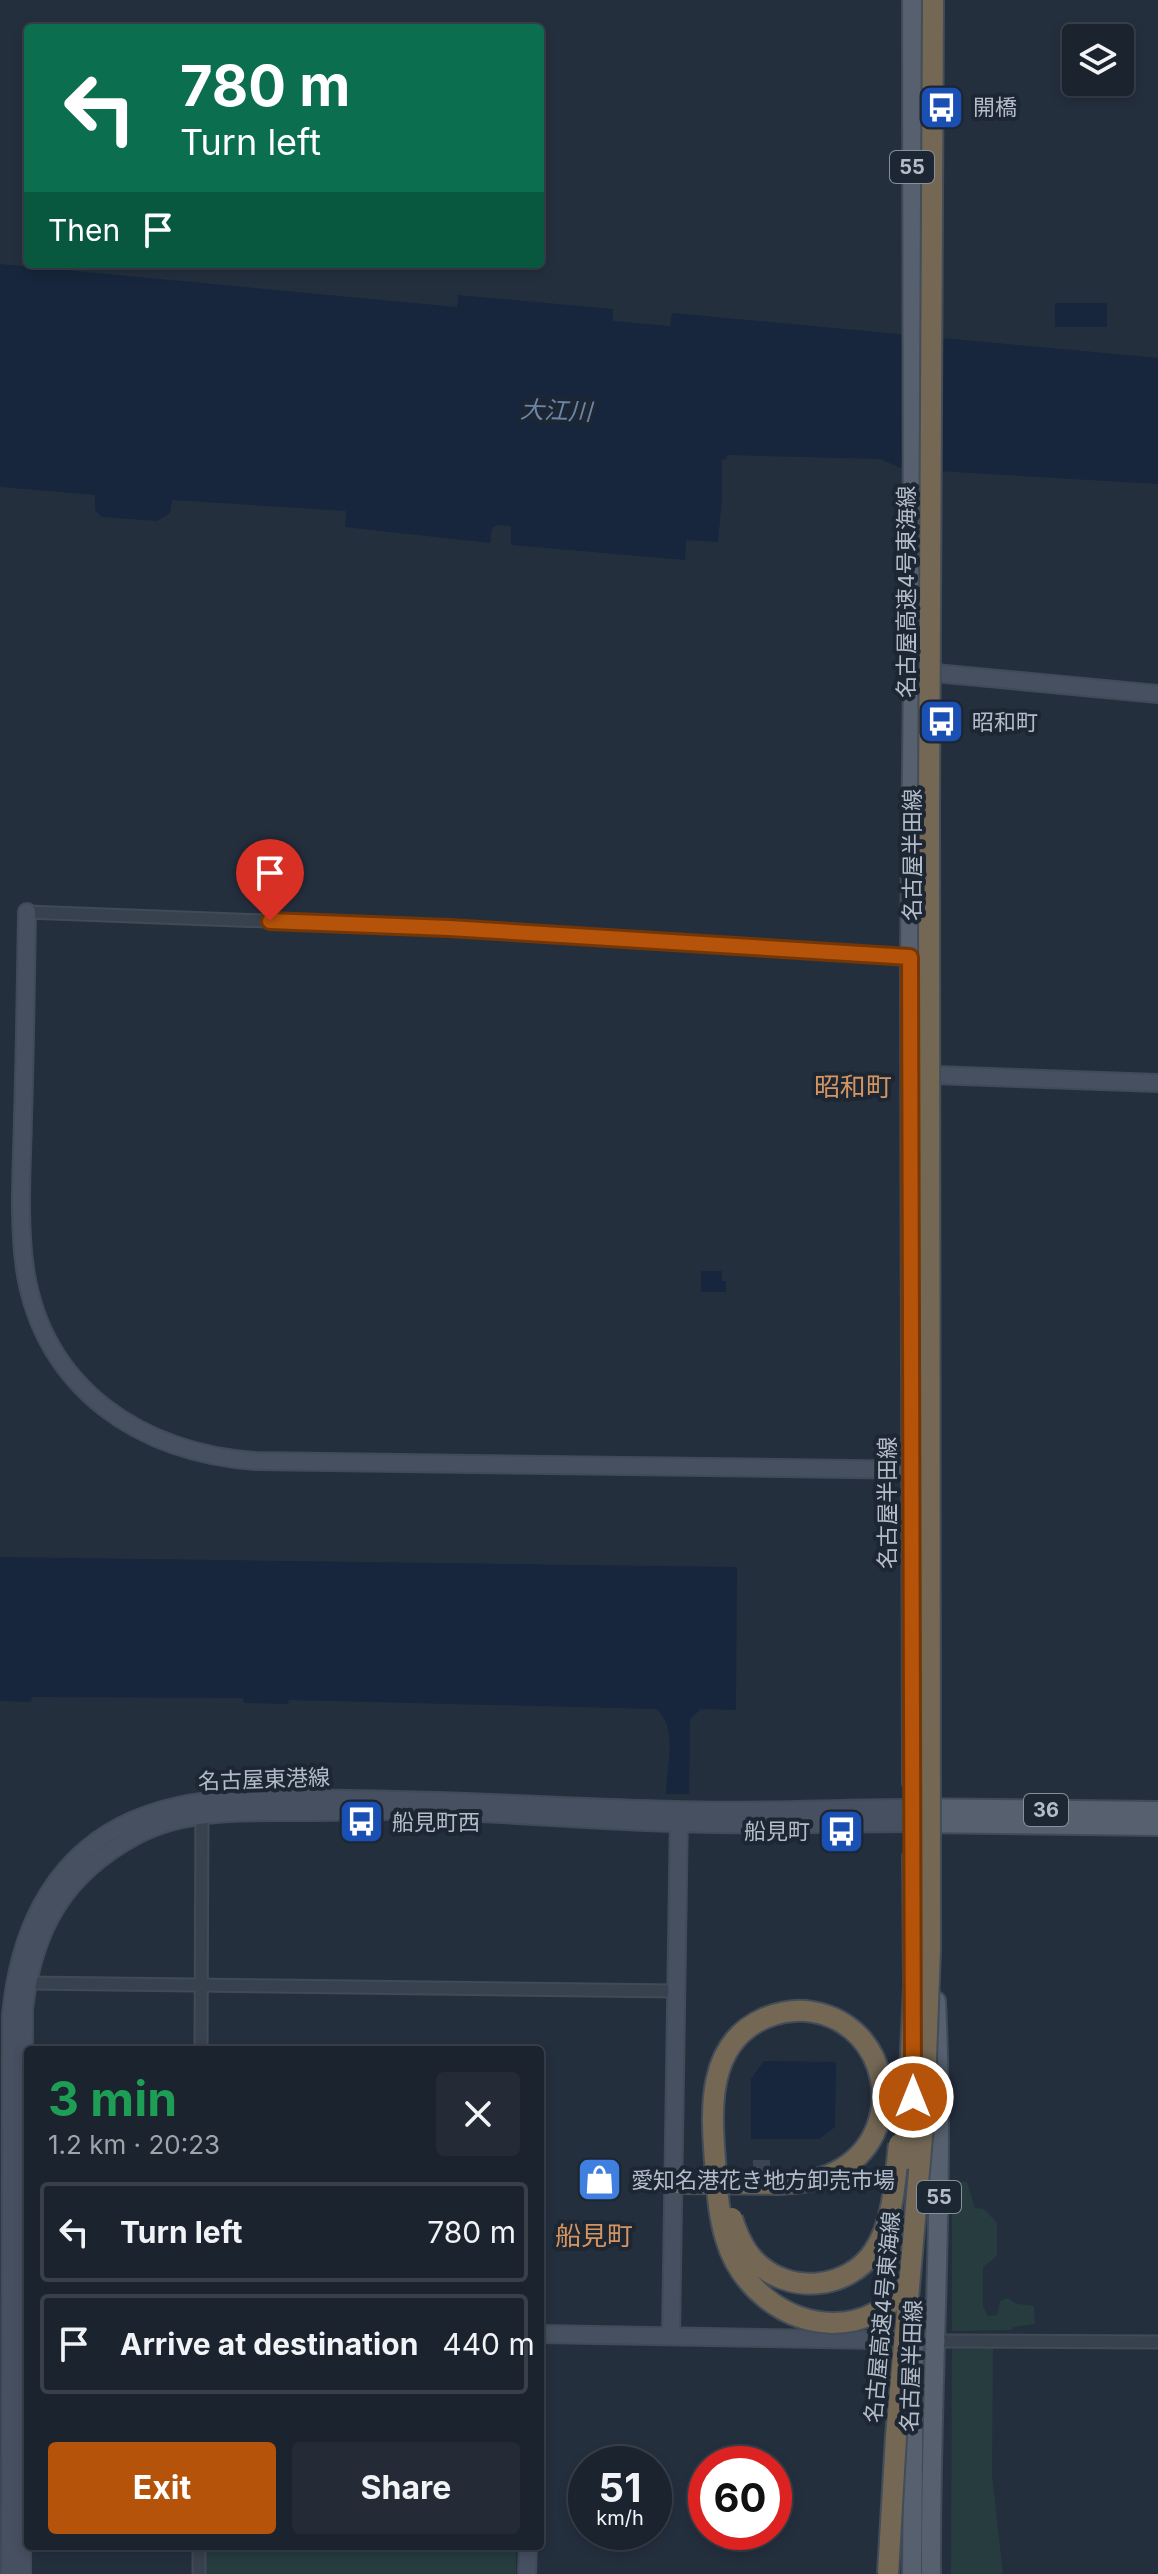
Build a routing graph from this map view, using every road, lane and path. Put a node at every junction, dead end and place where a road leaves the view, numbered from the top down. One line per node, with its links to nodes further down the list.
1 (912, 0): 7 (main road, 名古屋半田線 / 55)
2 (920, 0): 18 (highway, 名古屋高速4号東海線, bridge)
3 (935, 0): 4 (main road, 名古屋半田線 / 55, bridge); 15 (highway, 名古屋高速4号東海線, bridge)
4 (935, 673): 5 (street); 8 (main road, 名古屋半田線 / 55)
5 (1158, 694)
6 (27, 912): 7 (street); 11 (street)
7 (910, 957): 8 (street); 11 (main road, 名古屋半田線 / 55)
8 (935, 957): 9 (main road, 名古屋半田線 / 55)
9 (935, 1075): 10 (street); 12 (main road, 名古屋半田線 / 55)
10 (1158, 1083)
11 (911, 1470): 12 (street); 15 (main road, 名古屋半田線 / 55)
12 (934, 1470): 15 (main road, 名古屋半田線 / 55)
13 (202, 1808): 16 (street, 名古屋東港線); 19 (street, 名古屋東港線); 20 (street); 35 (street, 名古屋東港線)
14 (1158, 1811): 15 (main road, 36)
15 (924, 1813): 16 (street, 名古屋東港線); 17 (main road, 36); 24 (highway, bridge); 28 (main road, 名古屋半田線 / 55); 29 (main road, 名古屋半田線 / 55); 40 (highway, 名古屋高速4号東海線, bridge)
16 (678, 1817): 21 (street)
17 (1158, 1826)
18 (916, 1948): 24 (highway, bridge); 39 (highway, 名古屋高速4号東海線, bridge)
19 (27, 1983): 20 (street); 22 (street, 名古屋東港線)
20 (201, 1987): 21 (street); 23 (street)
21 (676, 1991): 25 (street)
22 (24, 2046)
23 (201, 2046)
24 (770, 2174): 25 (highway); 25 (highway)
25 (674, 2177): 27 (street)
26 (544, 2334): 27 (street)
27 (671, 2336): 28 (street)
28 (914, 2340): 29 (street); 34 (main road, 名古屋半田線 / 55)
29 (937, 2341): 30 (street); 34 (main road, 名古屋半田線 / 55)
30 (1158, 2342)
31 (24, 2427): 36 (street, 名古屋東港線)
32 (199, 2550): 37 (street)
33 (528, 2550): 38 (street)
34 (922, 2573)
35 (10, 2574)
36 (22, 2574)
37 (199, 2574)
38 (527, 2574)
39 (875, 2574)
40 (888, 2574)

